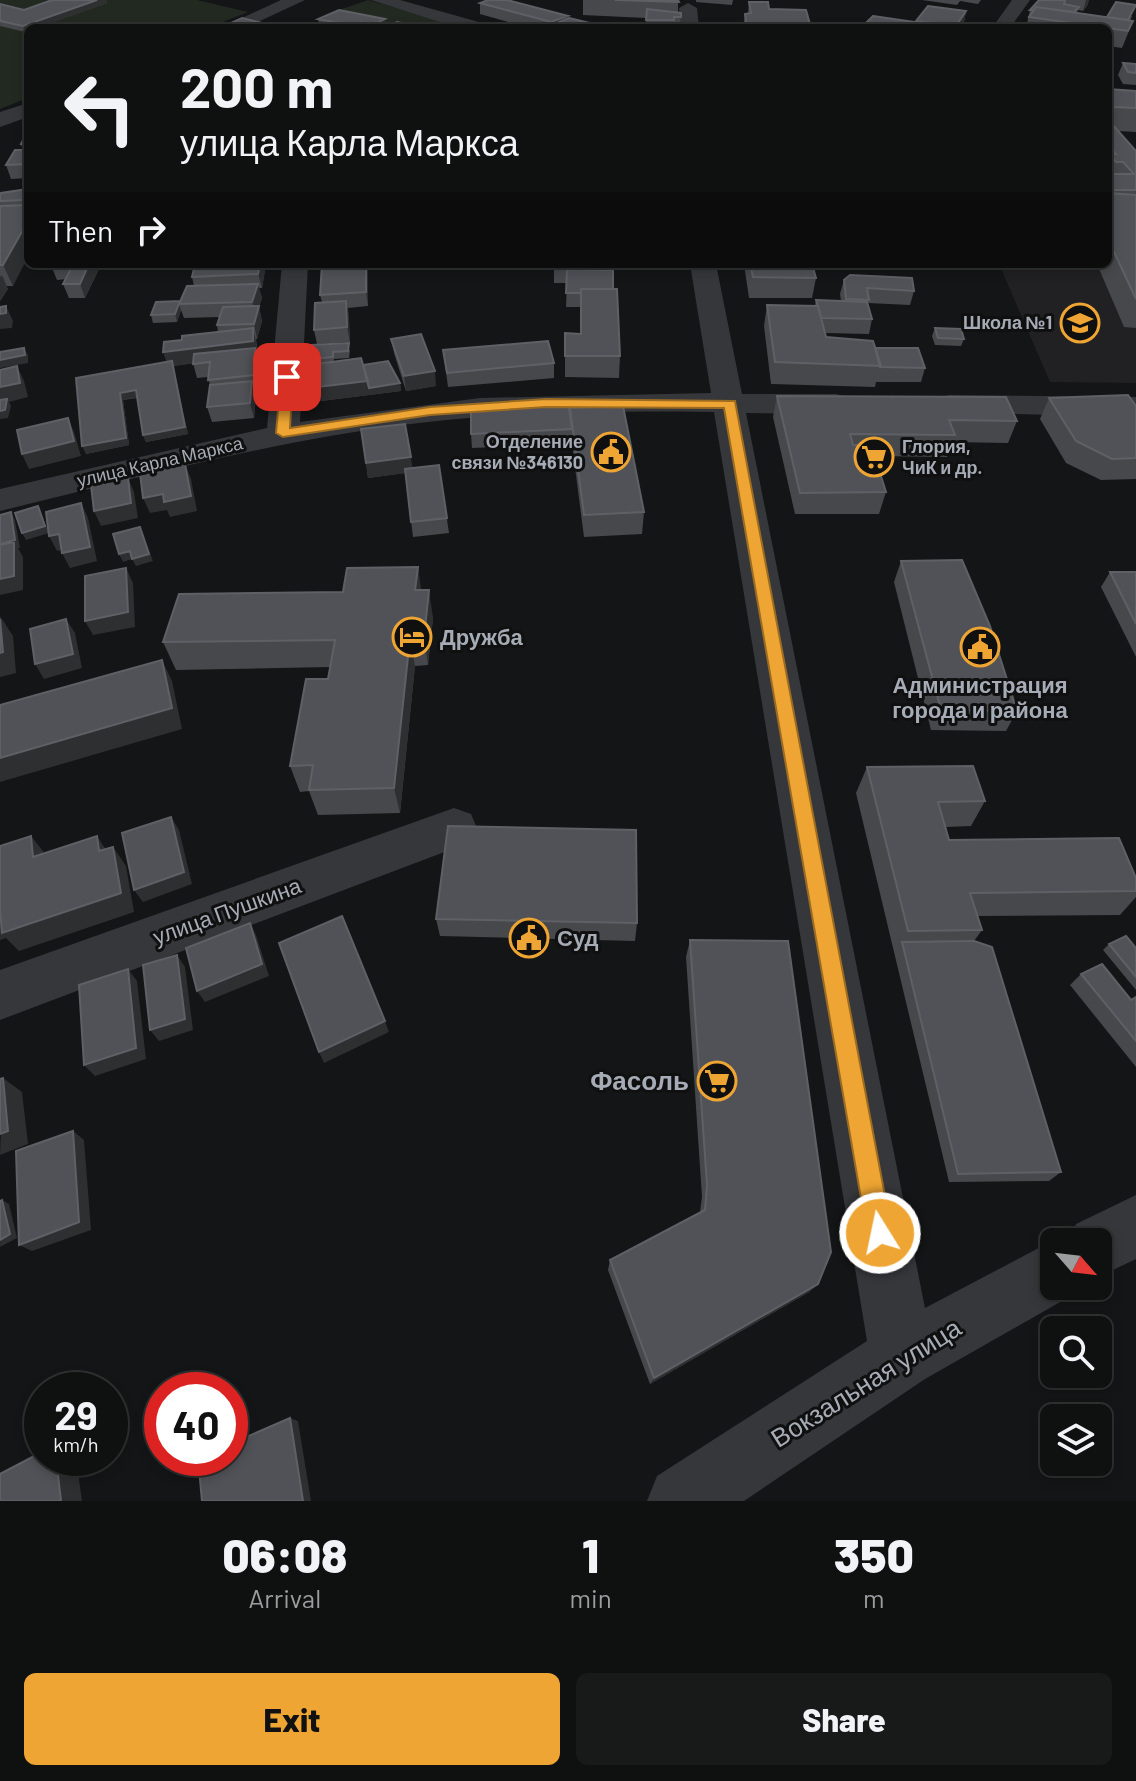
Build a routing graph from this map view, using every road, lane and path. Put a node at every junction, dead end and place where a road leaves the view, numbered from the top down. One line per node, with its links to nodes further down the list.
1 (296, 0): 5 (street)
2 (380, 0): 6 (street)
3 (1021, 0): 8 (street)
4 (688, 8): 7 (street)
5 (238, 24)
6 (465, 24)
7 (690, 24)
8 (1004, 24)
9 (24, 111): 10 (street)
10 (0, 120)
11 (295, 268): 17 (street)
12 (704, 268): 13 (street)
13 (730, 404): 14 (street, улица Карла Маркса); 17 (street, улица Карла Маркса); 24 (street)
14 (867, 404)
15 (914, 404): 16 (street)
16 (1136, 407)
17 (283, 433): 18 (street, улица Карла Маркса)
18 (0, 500)
19 (454, 828): 20 (street, улица Пушкина)
20 (0, 995)
21 (1136, 1225): 22 (street)
22 (1112, 1238)
23 (1040, 1279): 24 (street, Вокзальная улица)
24 (902, 1356): 25 (street, Вокзальная улица)
25 (682, 1501)

